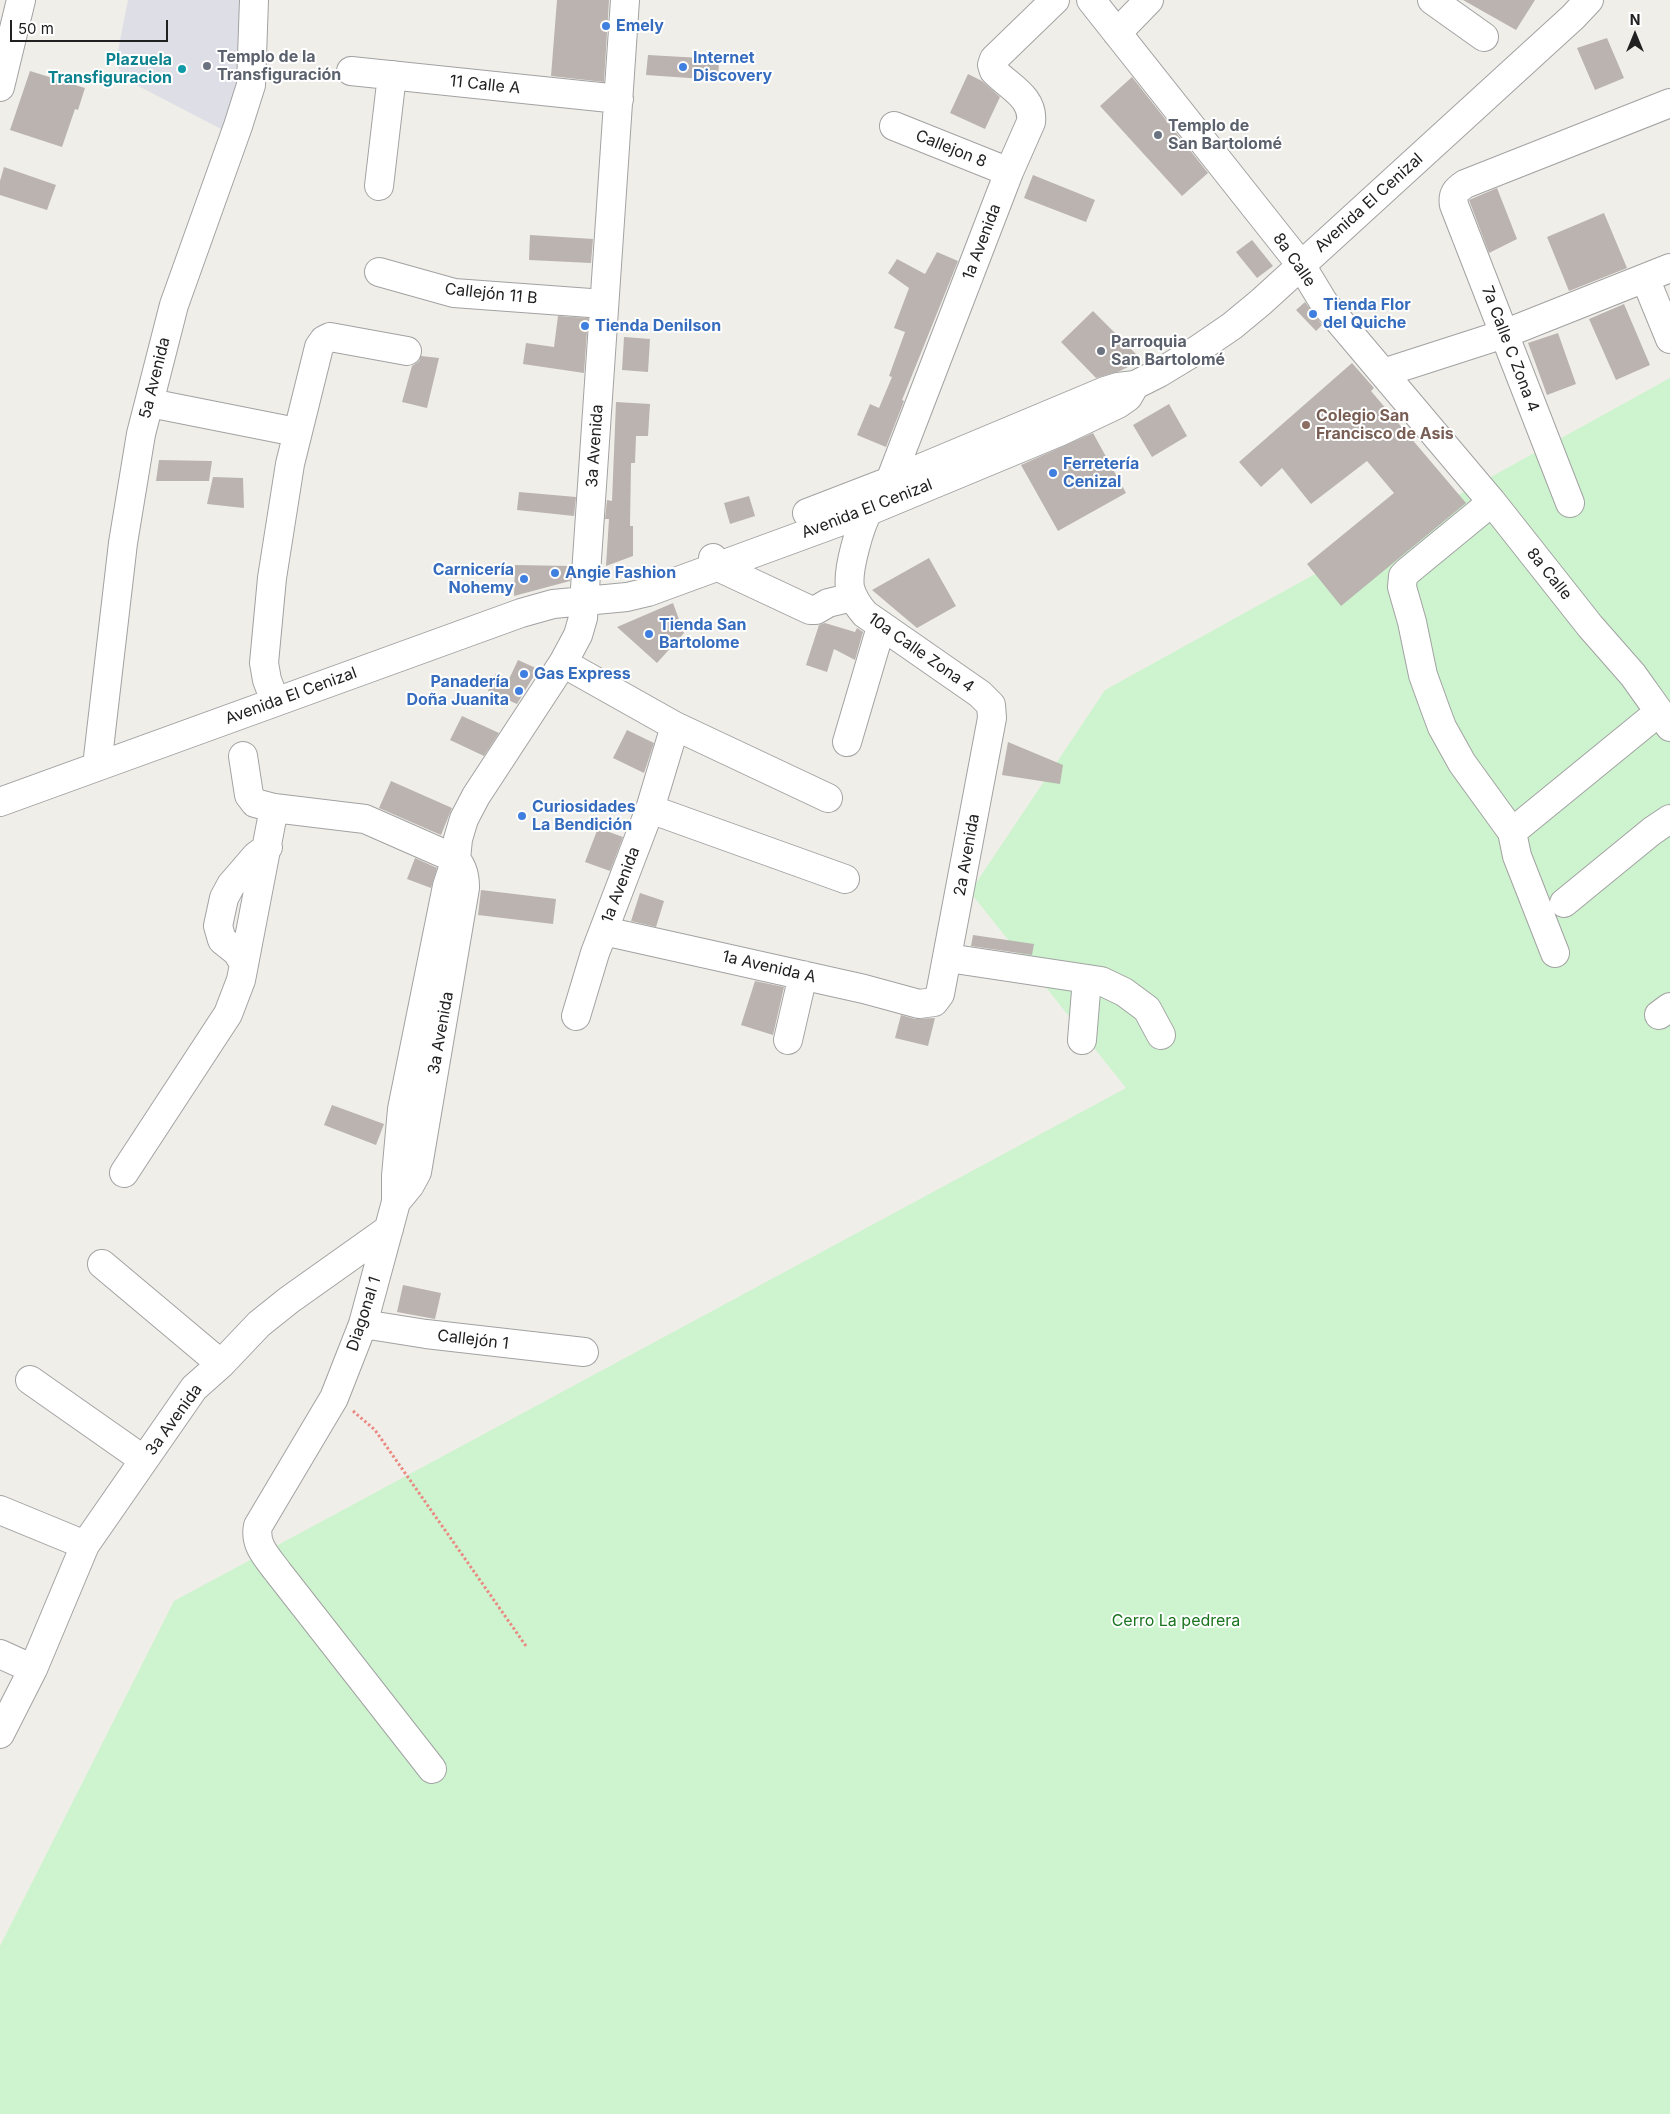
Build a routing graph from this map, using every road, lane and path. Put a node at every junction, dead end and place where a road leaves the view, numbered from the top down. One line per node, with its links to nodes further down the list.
1 (21, 0): 13 (street)
2 (254, 0): 29 (street, 5a Avenida)
3 (625, 0): 14 (street, 3a Avenida)
4 (1055, 0): 17 (street, 1a Avenida)
5 (1091, 0): 9 (street, 8a Calle)
6 (1149, 0): 9 (street)
7 (1432, 0): 10 (street)
8 (1589, 0): 19 (street, Avenida El Cenizal)
9 (1117, 33): 19 (street, 8a Calle)
10 (1484, 37)
11 (351, 70): 12 (street, 11 Calle A)
12 (392, 75): 14 (street, 11 Calle A); 18 (street)
13 (0, 87)
14 (619, 99): 23 (street, 3a Avenida)
15 (1670, 103): 24 (street, 7a Calle C Zona 4)
16 (894, 126): 17 (street, Callejon 8)
17 (1009, 172): 31 (street, 1a Avenida)
18 (379, 186)
19 (1301, 265): 27 (street, 8a Calle); 28 (street, Avenida El Cenizal)
20 (1670, 268): 22 (street)
21 (379, 272): 23 (street, Callejón 11 B)
22 (1645, 278): 24 (street); 25 (street)
23 (604, 304): 37 (street, 3a Avenida)
24 (1504, 334): 27 (street); 33 (street, 7a Calle C Zona 4)
25 (1670, 339)
26 (407, 351): 30 (street)
27 (1383, 373): 32 (street, 8a Calle)
28 (1135, 385): 31 (street, Avenida El Cenizal); 34 (street, Avenida El Cenizal)
29 (150, 403): 30 (street); 46 (street, 5a Avenida)
30 (296, 432): 40 (street)
31 (890, 481): 34 (street, 1a Avenida); 35 (street, Avenida El Cenizal)
32 (1492, 502): 42 (street, 8a Calle); 52 (street)
33 (1570, 503)
34 (868, 511): 35 (street, Avenida El Cenizal); 36 (street)
35 (713, 558): 36 (street); 37 (street, Avenida El Cenizal)
36 (853, 597): 38 (street, 10a Calle Zona 4)
37 (585, 600): 39 (street, 3a Avenida); 40 (street, Avenida El Cenizal)
38 (881, 627): 41 (street, 10a Calle Zona 4); 44 (street)
39 (563, 663): 43 (street); 53 (street, 3a Avenida)
40 (275, 701): 46 (street, Avenida El Cenizal)
41 (991, 705): 58 (street, 2a Avenida)
42 (1665, 719): 52 (street)
43 (675, 726): 47 (street); 50 (street, 1a Avenida)
44 (847, 742)
45 (243, 756): 49 (street)
46 (97, 766): 48 (street, Avenida El Cenizal)
47 (828, 798)
48 (0, 802)
49 (274, 808): 53 (street); 66 (street)
50 (650, 809): 54 (street); 56 (street, 1a Avenida)
51 (1670, 819): 55 (street)
52 (1512, 832): 57 (street)
53 (456, 859): 67 (street, 3a Avenida)
54 (845, 879)
55 (1564, 903)
56 (604, 931): 59 (street, 1a Avenida A); 62 (street, 1a Avenida)
57 (1555, 952)
58 (948, 958): 60 (street); 61 (street, 2a Avenida)
59 (804, 975): 61 (street, 1a Avenida A); 64 (street)
60 (1087, 979): 63 (street); 65 (street)
61 (934, 1002)
62 (576, 1016)
63 (1161, 1035)
64 (788, 1040)
65 (1082, 1040)
66 (124, 1173)
67 (388, 1229): 69 (street, Diagonal 1); 71 (street, 3a Avenida)
68 (102, 1264): 71 (street)
69 (363, 1324): 70 (street, Callejón 1); 73 (street, Diagonal 1)
70 (584, 1352)
71 (221, 1364): 74 (street, 3a Avenida)
72 (30, 1380): 74 (street)
73 (334, 1398): 77 (path); 81 (street, Diagonal 1)
74 (144, 1460): 76 (street, 3a Avenida)
75 (0, 1510): 76 (street)
76 (85, 1545): 79 (street, 3a Avenida)
77 (526, 1646)
78 (0, 1654): 79 (street)
79 (33, 1669): 80 (street, 3a Avenida)
80 (0, 1734)
81 (432, 1769)

